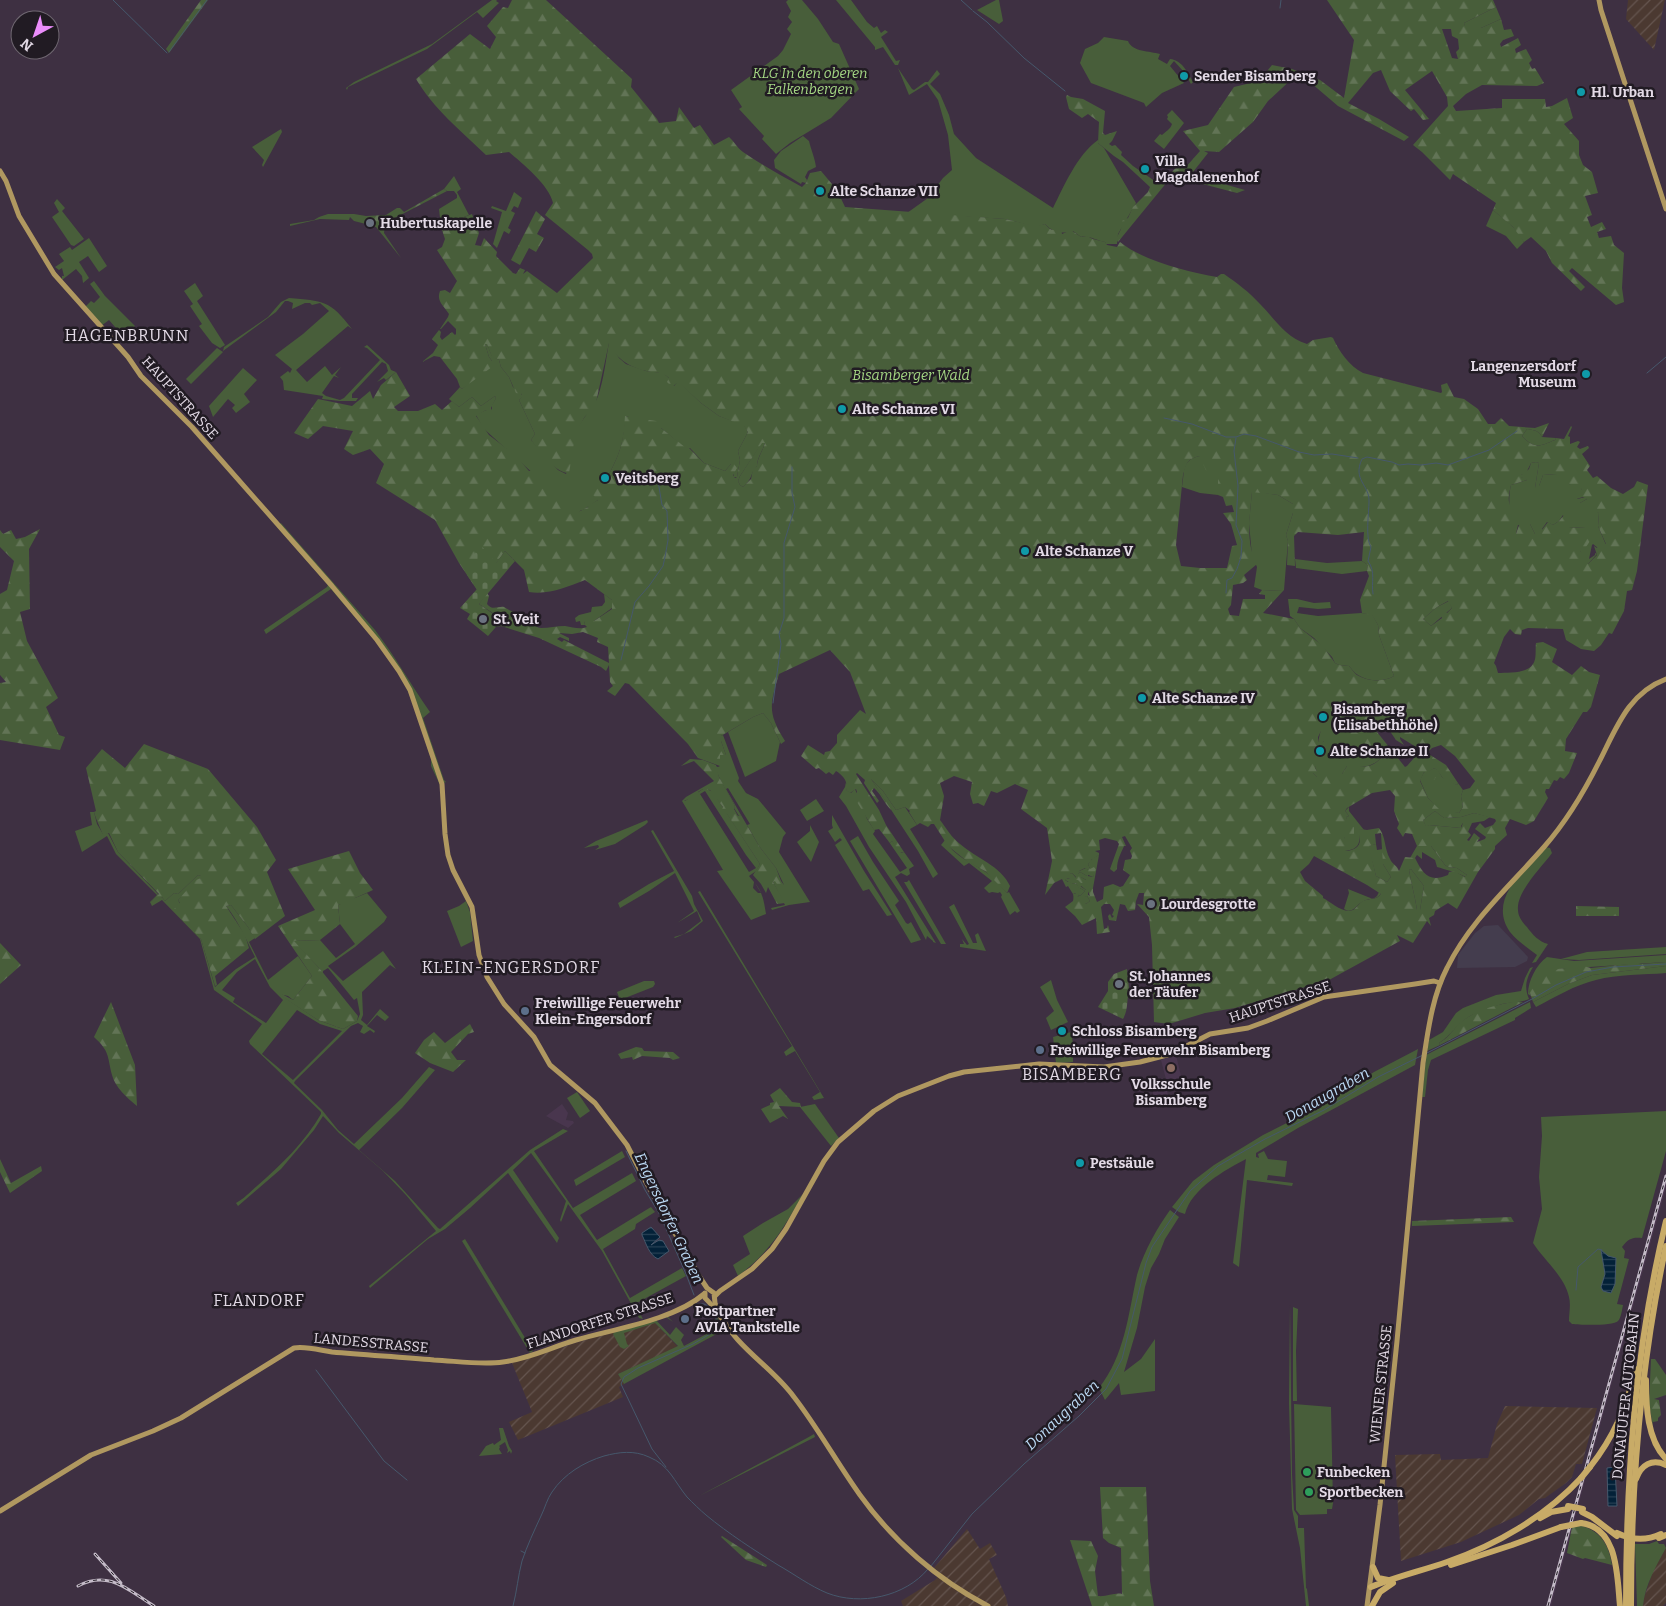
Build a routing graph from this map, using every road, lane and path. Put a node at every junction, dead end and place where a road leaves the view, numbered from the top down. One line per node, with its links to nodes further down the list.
1 (1600, 0): 3 (main road)
2 (0, 172): 8 (main road, HAUPTSTRASSE)
3 (1666, 209)
4 (1666, 679): 5 (main road, WIENER STRASSE)
5 (1441, 981): 8 (main road, HAUPTSTRASSE); 20 (main road, WIENER STRASSE)
6 (1666, 1222): 9 (highway, DONAUUFER AUTOBAHN)
7 (1666, 1246): 11 (highway, DONAUUFER AUTOBAHN)
8 (709, 1295): 10 (main road, FLANDORFER STRASSE); 23 (main road)
9 (1642, 1349): 16 (highway, bridge); 26 (highway, DONAUUFER AUTOBAHN)
10 (511, 1361): 15 (main road, LANDESSTRASSE)
11 (1645, 1363): 12 (highway); 14 (highway, DONAUUFER AUTOBAHN)
12 (1666, 1459)
13 (1666, 1465): 14 (highway)
14 (1633, 1485): 27 (highway, DONAUUFER AUTOBAHN)
15 (0, 1511)
16 (1544, 1513): 17 (highway); 18 (highway, bridge)
17 (1531, 1522): 19 (highway); 21 (highway)
18 (1663, 1534)
19 (1458, 1562): 21 (highway); 25 (highway, bridge)
20 (1373, 1566): 21 (highway); 22 (main road, WIENER STRASSE)
21 (1391, 1582): 22 (highway); 24 (highway)
22 (1370, 1587): 24 (main road, WIENER STRASSE)
23 (988, 1606)
24 (1370, 1606)
25 (1620, 1606)
26 (1626, 1606)
27 (1631, 1606)

